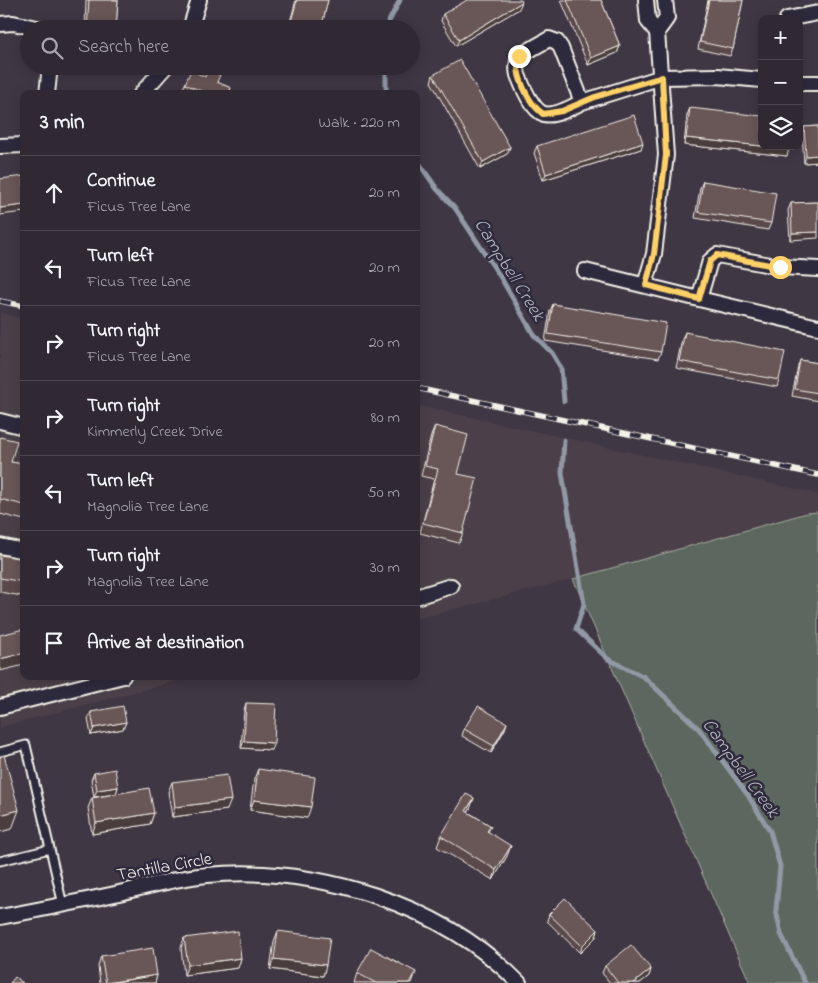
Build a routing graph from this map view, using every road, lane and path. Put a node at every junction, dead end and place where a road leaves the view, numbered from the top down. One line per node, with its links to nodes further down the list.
1 (199, 0): 6 (street)
2 (646, 0): 9 (street)
3 (665, 0): 9 (street)
4 (818, 13): 5 (street)
5 (803, 16)
6 (193, 20)
7 (0, 24): 8 (street)
8 (20, 25)
9 (658, 32): 12 (street)
10 (49, 75): 16 (street)
11 (158, 75): 17 (street)
12 (662, 77): 13 (street); 18 (street); 23 (street)
13 (758, 80)
14 (803, 83): 15 (street)
15 (818, 83)
16 (47, 90)
17 (145, 90)
18 (582, 102): 18 (street)
19 (20, 144): 20 (street)
20 (0, 146)
21 (818, 269): 24 (street)
22 (585, 271): 23 (street)
23 (646, 285): 24 (street)
24 (699, 299): 25 (street)
25 (818, 327)
26 (0, 421): 27 (street)
27 (20, 426)
28 (0, 546): 29 (street)
29 (20, 550)
30 (452, 586): 31 (street)
31 (420, 596)
32 (107, 680): 33 (street)
33 (0, 707)
34 (0, 752): 35 (lane)
35 (50, 849): 36 (lane); 37 (lane)
36 (0, 861)
37 (63, 905): 38 (street, Tantilla Circle); 39 (street, Tantilla Circle)
38 (0, 917)
39 (519, 983)

